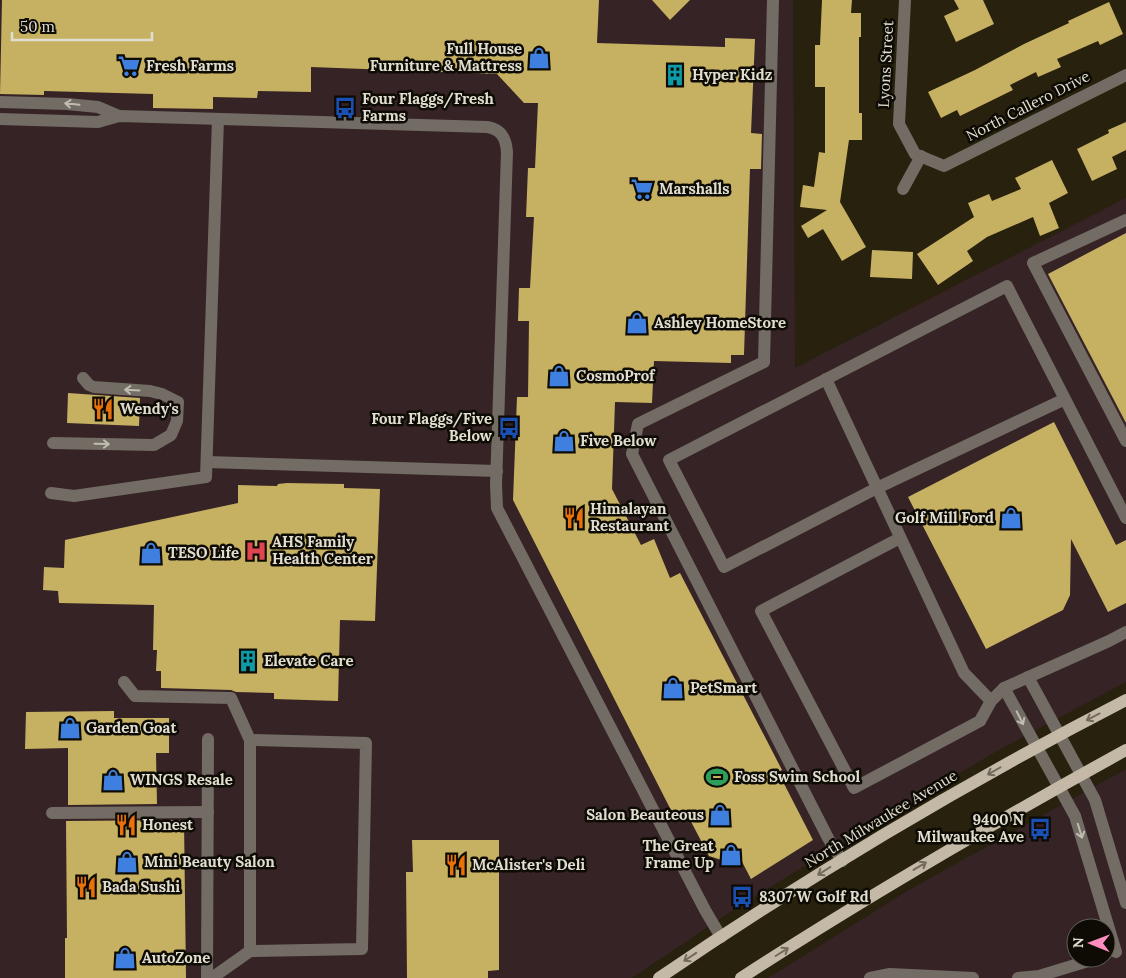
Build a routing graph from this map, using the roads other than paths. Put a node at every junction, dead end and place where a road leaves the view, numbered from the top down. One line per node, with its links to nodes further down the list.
1 (773, 0): 38 (street)
2 (906, 0): 8 (street, Lyons Street)
3 (1126, 74): 9 (street, North Callero Drive)
4 (0, 102): 5 (street, one-way to 4)
5 (119, 116): 6 (street); 7 (street)
6 (0, 119)
7 (218, 120): 17 (street); 18 (street)
8 (921, 156): 9 (street, Lyons Street); 10 (street)
9 (944, 166)
10 (903, 189)
11 (1126, 220): 15 (street)
12 (82, 378): 16 (street, one-way to 12)
13 (826, 379): 14 (street); 19 (street); 19 (street)
14 (1065, 399): 19 (street); 21 (street)
15 (1126, 441)
16 (54, 443)
17 (207, 462): 18 (street); 20 (street)
18 (497, 471): 41 (street)
19 (877, 488): 22 (street)
20 (51, 492)
21 (1126, 518)
22 (900, 538): 28 (street); 28 (street)
23 (1126, 632): 24 (street)
24 (1028, 677): 26 (street); 29 (street)
25 (124, 682): 31 (street)
26 (1004, 688): 28 (street); 32 (street, one-way to 32)
27 (1126, 700): 29 (main road, North Milwaukee Avenue, one-way to 29)
28 (990, 701)
29 (1060, 735): 32 (main road, North Milwaukee Avenue); 34 (street)
30 (208, 739): 37 (street)
31 (250, 740): 42 (street); 42 (street)
32 (1037, 747): 35 (street); 38 (main road, North Milwaukee Avenue, one-way to 38)
33 (1126, 750): 34 (main road)
34 (1081, 775): 35 (main road); 39 (street)
35 (1058, 787): 40 (street, one-way to 40); 48 (main road, one-way to 35)
36 (52, 812): 37 (street)
37 (208, 812): 45 (street)
38 (842, 860): 41 (main road, North Milwaukee Avenue, one-way to 41)
39 (1126, 903)
40 (1106, 918)
41 (721, 937): 47 (main road, North Milwaukee Avenue, one-way to 47)
42 (250, 951): 46 (street)
43 (1067, 968): 44 (street)
44 (1040, 977): 51 (street)
45 (207, 978)
46 (212, 978)
47 (659, 978)
48 (741, 978)
49 (870, 978): 50 (street)
50 (973, 978)
51 (1018, 978)

